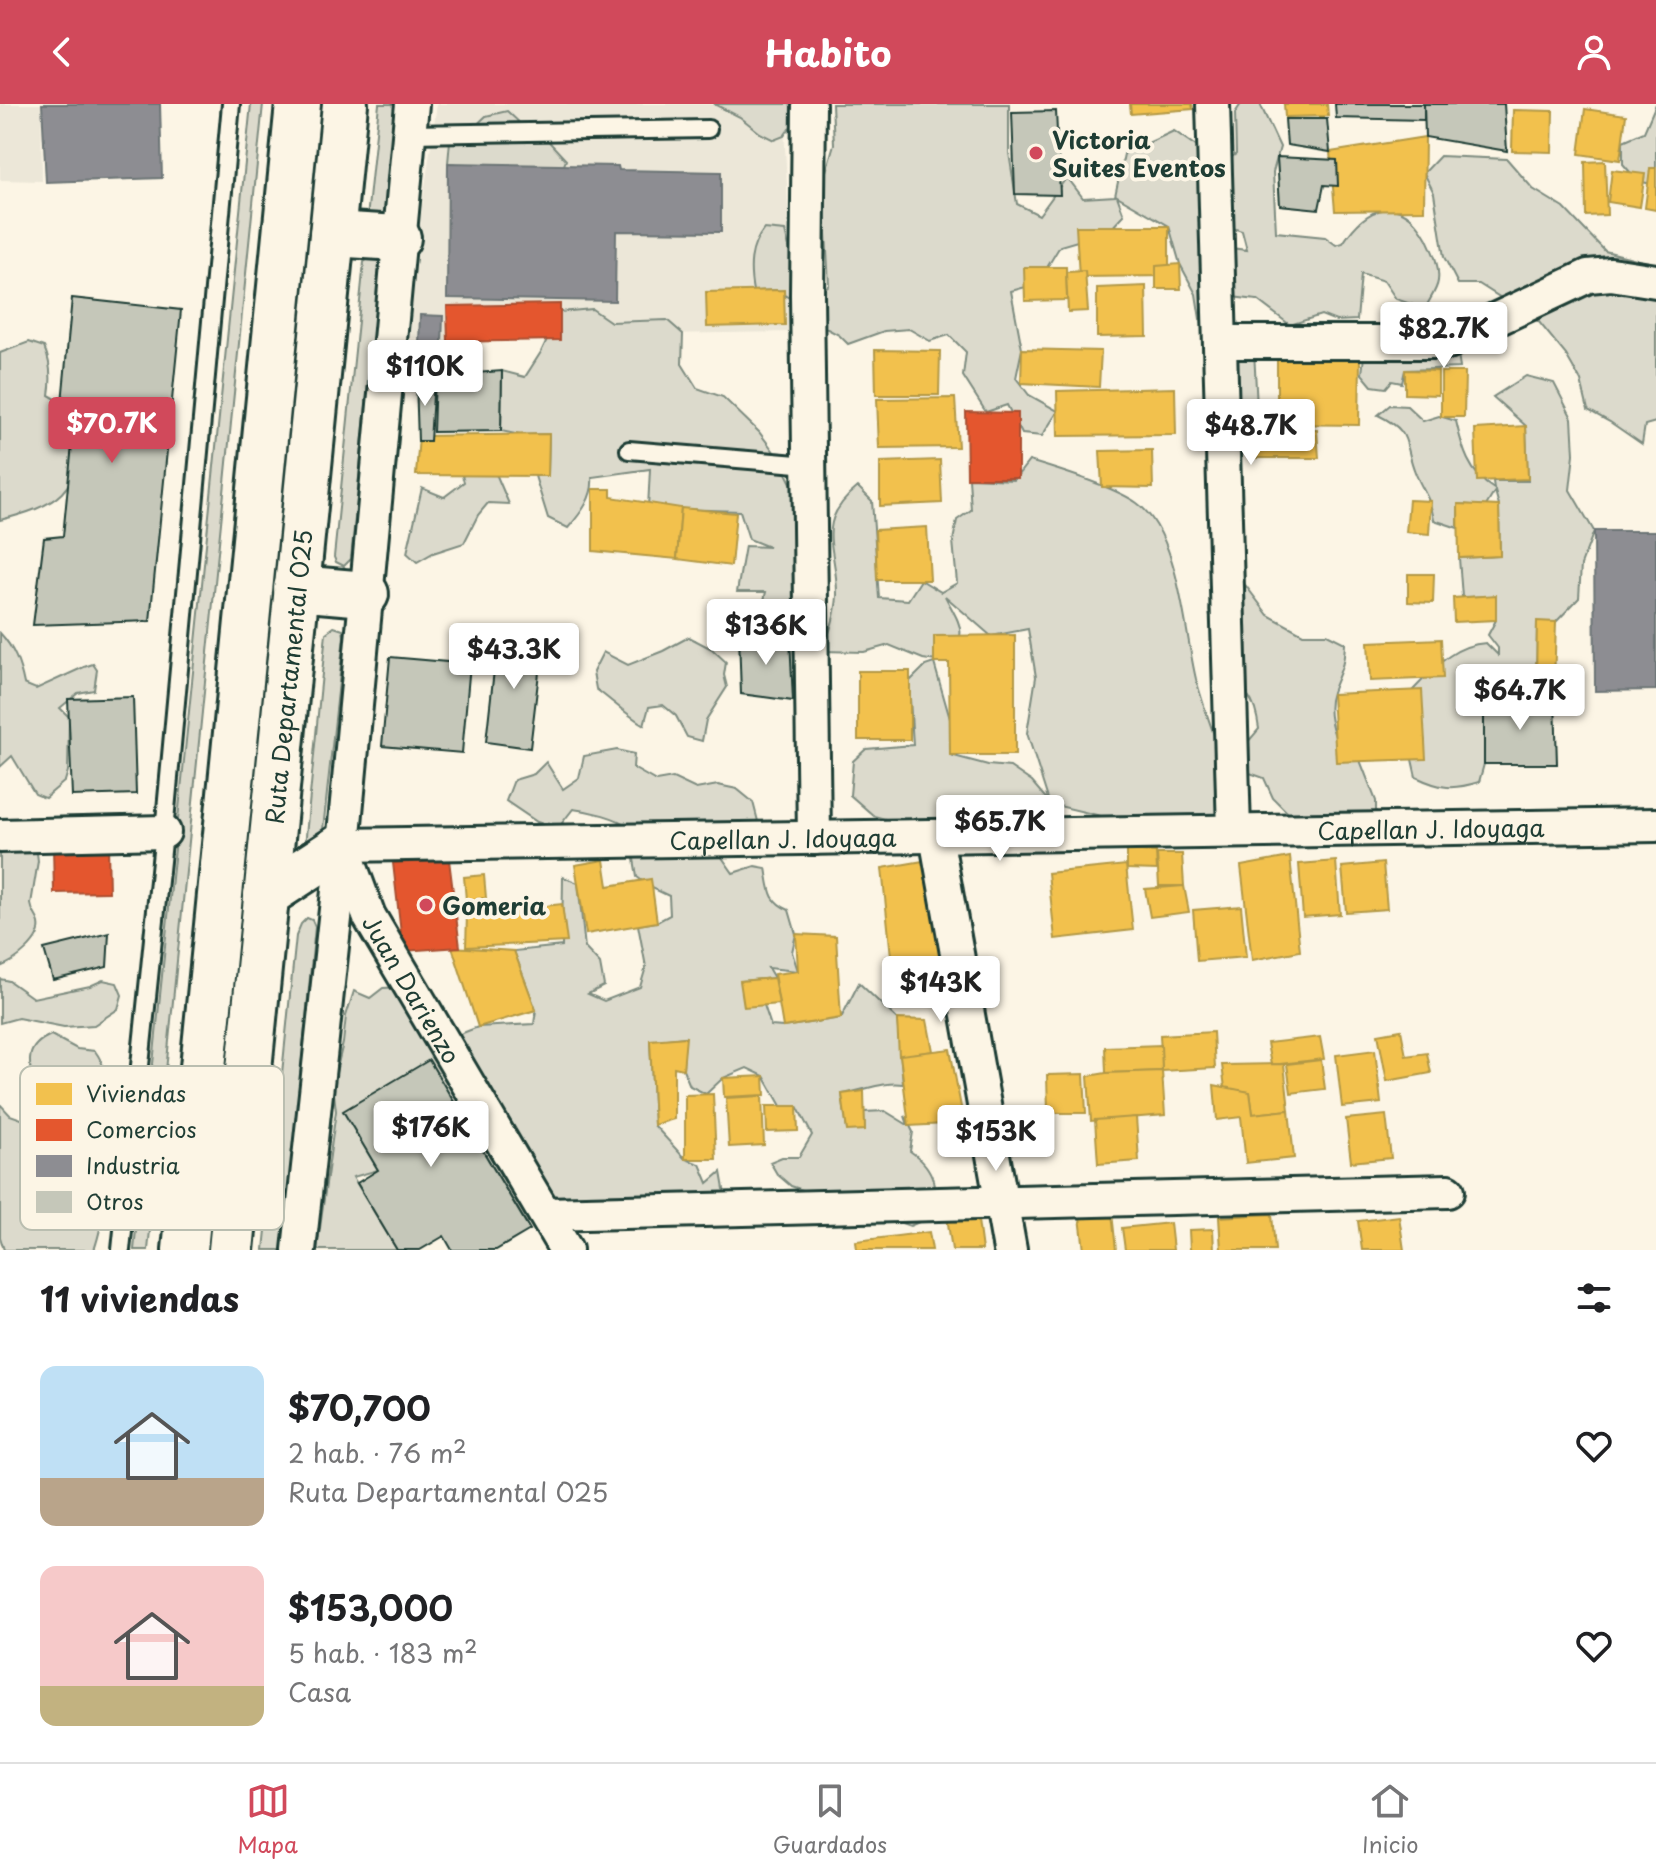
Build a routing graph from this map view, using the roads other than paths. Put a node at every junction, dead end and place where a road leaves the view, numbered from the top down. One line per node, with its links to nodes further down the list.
1 (231, 104): 18 (lane)
2 (298, 104): 25 (highway, Ruta Departamental 025)
3 (345, 104): 8 (highway, Ruta Departamental 025)
4 (809, 104): 13 (street)
5 (1213, 104): 11 (street)
6 (410, 119): 7 (lane); 9 (street)
7 (708, 129)
8 (332, 234): 9 (highway); 14 (highway, Ruta Departamental 025)
9 (398, 238): 15 (street)
10 (1656, 281): 11 (street)
11 (1220, 342): 17 (street)
12 (629, 450): 13 (lane)
13 (809, 465): 21 (street)
14 (296, 588): 15 (highway); 23 (highway, Ruta Departamental 025)
15 (366, 594): 22 (street)
16 (1656, 825): 17 (street, Capellan J. Idoyaga)
17 (1234, 831): 20 (street, Capellan J. Idoyaga)
18 (164, 832): 19 (street); 24 (lane)
19 (0, 836)
20 (936, 836): 21 (street, Capellan J. Idoyaga); 28 (street)
21 (814, 838): 22 (street, Capellan J. Idoyaga)
22 (343, 845): 23 (highway); 29 (street, Juan Darienzo); 36 (street)
23 (266, 895): 26 (highway, Ruta Departamental 025)
24 (140, 1066)
25 (203, 1066)
26 (249, 1066)
27 (1448, 1191): 28 (street)
28 (1002, 1201): 29 (street); 38 (street)
29 (546, 1214): 37 (street, Juan Darienzo)
30 (123, 1230): 33 (lane)
31 (187, 1230): 34 (highway, Ruta Departamental 025)
32 (233, 1230): 35 (highway, Ruta Departamental 025)
33 (121, 1250)
34 (185, 1250)
35 (231, 1250)
36 (299, 1250)
37 (566, 1250)
38 (1010, 1250)

